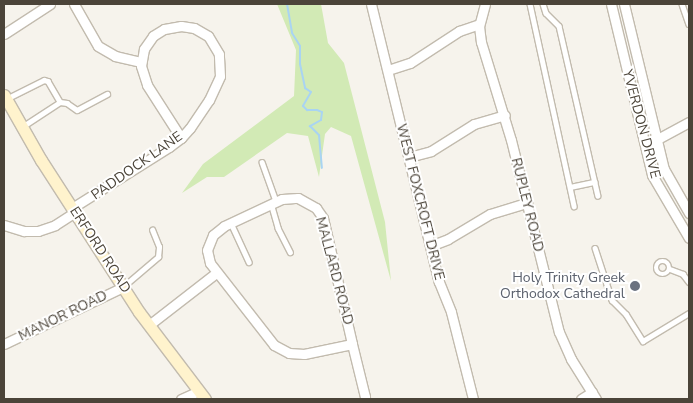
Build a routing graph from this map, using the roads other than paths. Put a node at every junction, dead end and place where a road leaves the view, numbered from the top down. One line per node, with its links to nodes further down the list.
1 (50, 4): 12 (street)
2 (74, 4): 13 (street)
3 (371, 4): 14 (street, WEST FOXCROFT DRIVE)
4 (485, 4): 10 (street, RUPLEY ROAD)
5 (530, 4): 27 (lane)
6 (543, 4): 26 (lane)
7 (611, 4): 23 (street, YVERDON DRIVE)
8 (624, 4): 22 (street, YVERDON DRIVE)
9 (682, 4): 11 (lane)
10 (479, 24): 14 (street); 18 (street, RUPLEY ROAD)
11 (689, 24)
12 (4, 34)
13 (141, 62): 21 (street); 21 (street, PADDOCK LANE)
14 (388, 70): 24 (street, WEST FOXCROFT DRIVE)
15 (107, 94): 17 (lane)
16 (5, 97): 17 (lane); 20 (street, ERFORD ROAD)
17 (60, 102): 20 (lane)
18 (505, 115): 24 (street); 30 (street, RUPLEY ROAD)
19 (689, 122): 22 (street)
20 (21, 128): 32 (street, ERFORD ROAD)
21 (181, 138): 32 (street, PADDOCK LANE)
22 (657, 140): 23 (street); 33 (street, YVERDON DRIVE)
23 (645, 146): 37 (street, YVERDON DRIVE)
24 (409, 157): 38 (street, WEST FOXCROFT DRIVE)
25 (262, 162): 29 (lane)
26 (594, 182): 27 (lane); 28 (lane)
27 (570, 188): 31 (lane)
28 (598, 196)
29 (273, 202): 34 (street, MALLARD ROAD); 40 (lane); 49 (street, MALLARD ROAD)
30 (527, 203): 38 (street); 51 (street, RUPLEY ROAD)
31 (574, 206)
32 (74, 210): 35 (street, PADDOCK LANE); 45 (street, ERFORD ROAD)
33 (689, 213)
34 (230, 223): 41 (lane); 43 (street, MALLARD ROAD)
35 (4, 225)
36 (152, 230): 45 (lane)
37 (689, 238)
38 (430, 246): 54 (street, WEST FOXCROFT DRIVE)
39 (595, 248): 46 (lane)
40 (290, 252)
41 (249, 262)
42 (670, 269): 44 (lane)
43 (216, 273): 47 (street); 49 (street)
44 (689, 282)
45 (123, 287): 47 (street, ERFORD ROAD); 48 (street, MANOR ROAD)
46 (689, 313)
47 (149, 325): 50 (street, ERFORD ROAD)
48 (4, 344)
49 (352, 344): 53 (street, MALLARD ROAD)
50 (202, 395): 52 (street)
51 (594, 396): 55 (street)
52 (181, 399)
53 (366, 399)
54 (472, 399)
55 (581, 399)

